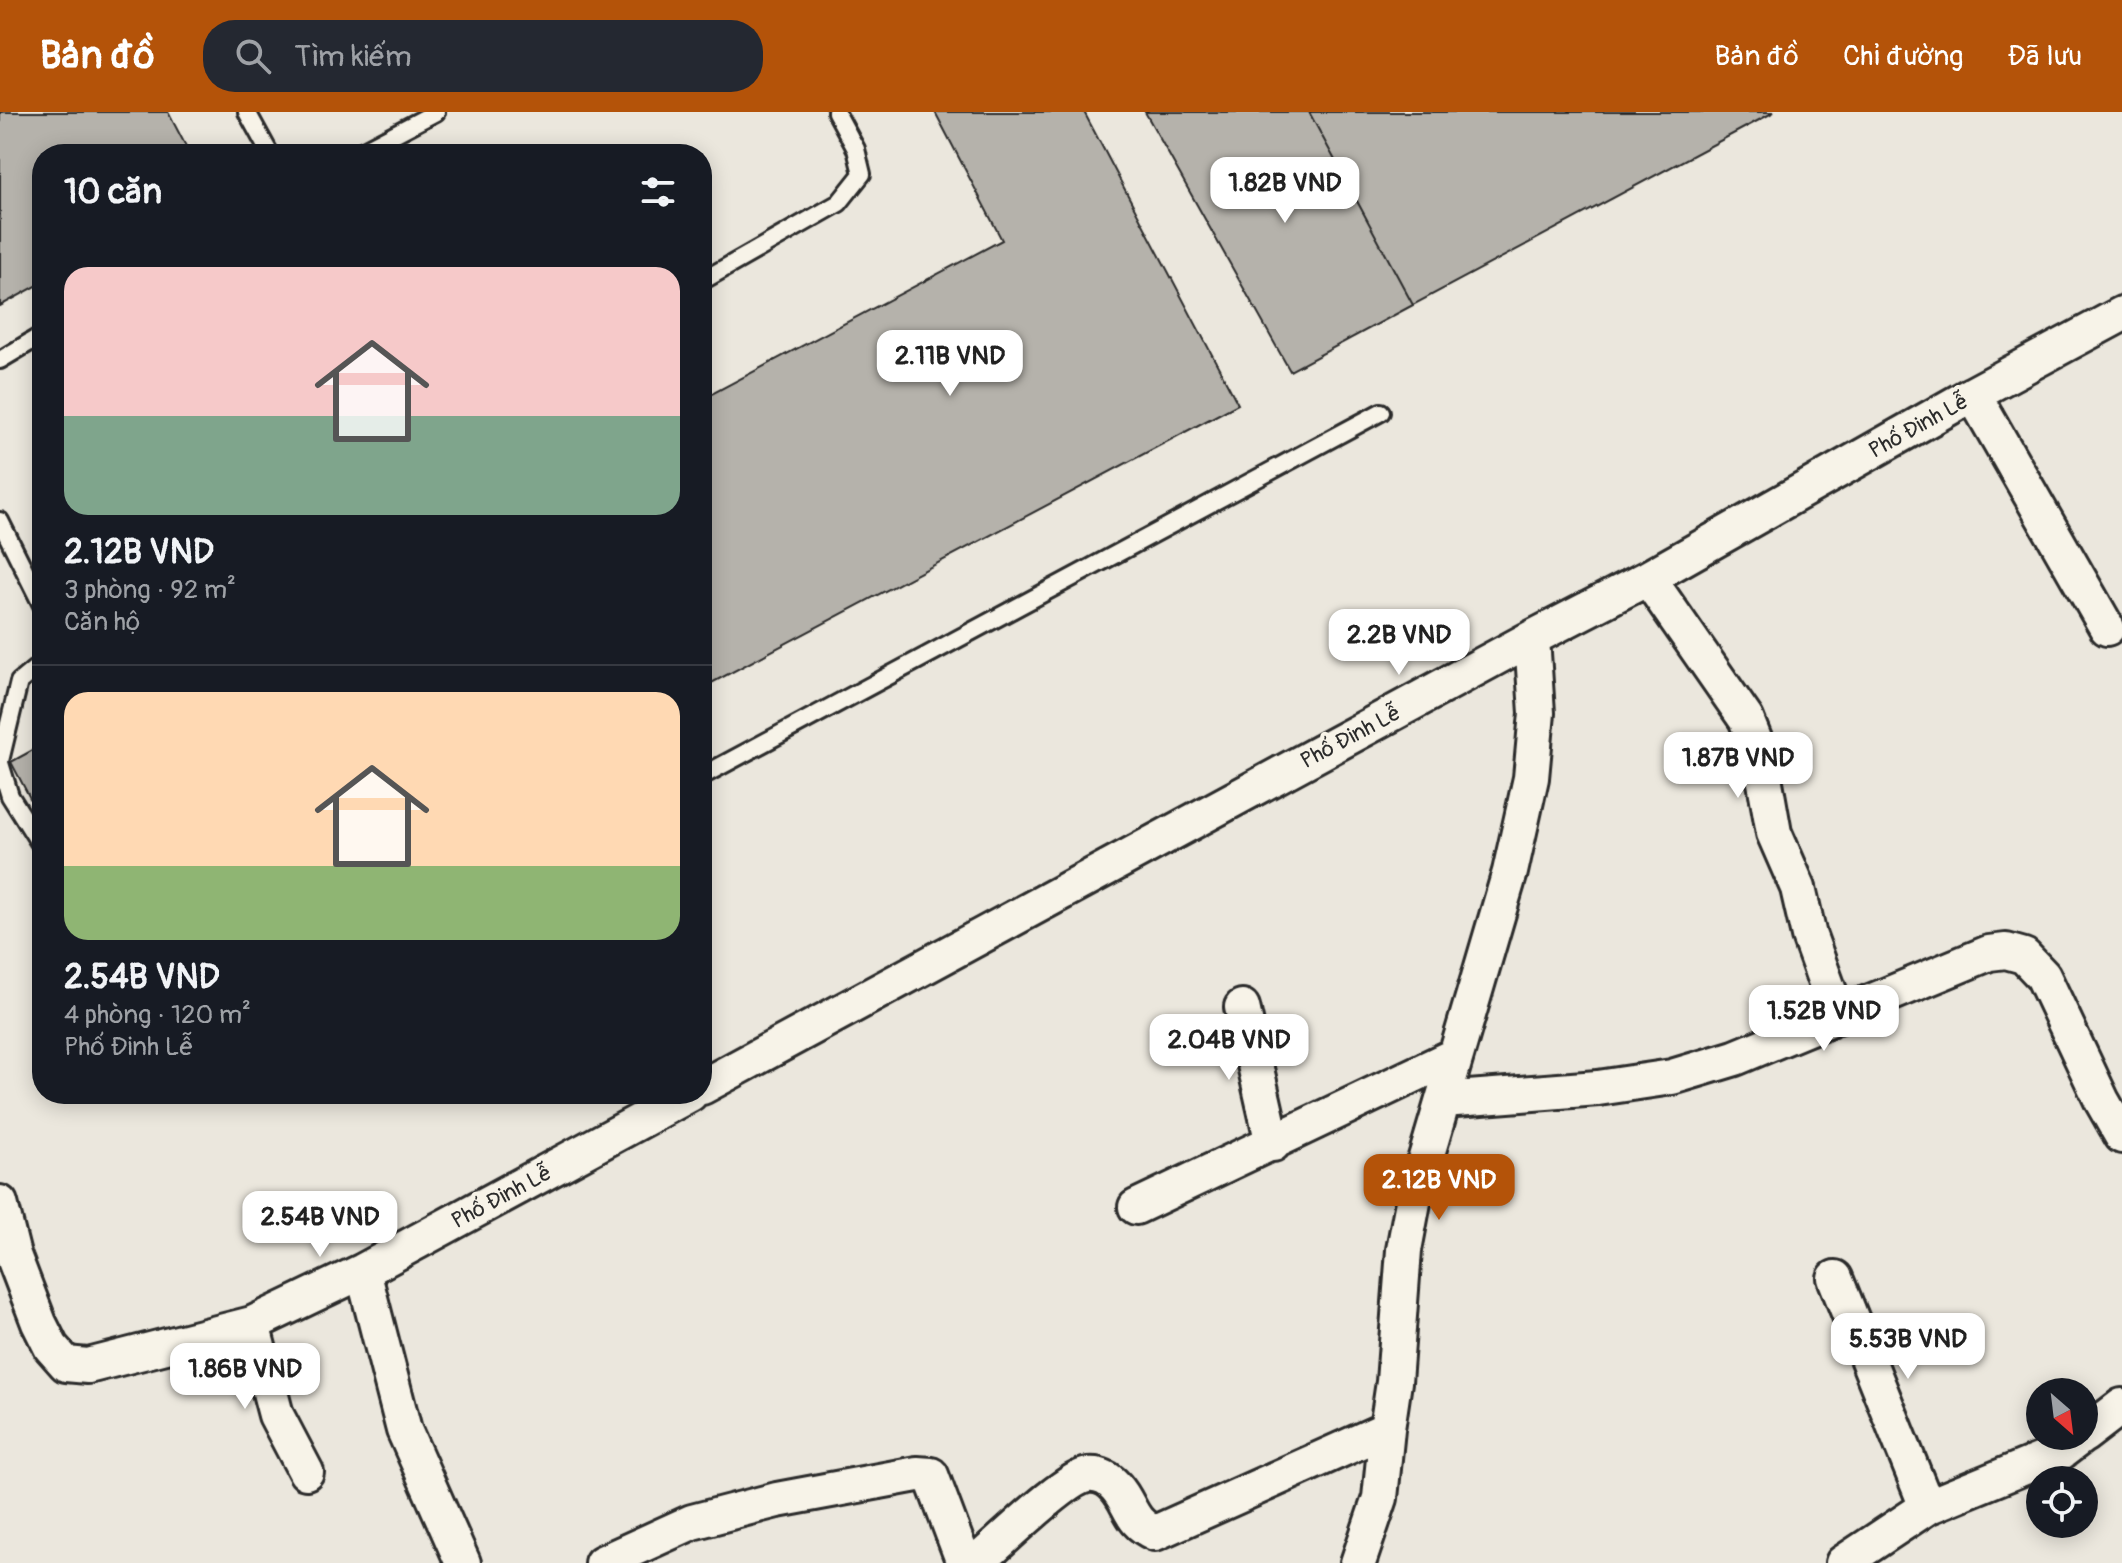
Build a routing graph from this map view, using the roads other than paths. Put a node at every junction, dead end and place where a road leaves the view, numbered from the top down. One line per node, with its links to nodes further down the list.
1 (247, 112): 4 (lane)
2 (436, 112): 5 (lane)
3 (836, 112): 6 (lane)
4 (265, 144)
5 (375, 144)
6 (712, 275)
7 (2122, 314): 10 (street, Phố Đinh Lễ)
8 (32, 341): 9 (lane)
9 (0, 360)
10 (1973, 394): 13 (street, Phố Đinh Lễ); 15 (street)
11 (1381, 412): 19 (lane)
12 (0, 521): 14 (lane)
13 (1648, 578): 16 (street, Phố Đinh Lễ); 22 (street)
14 (32, 585)
15 (2107, 628)
16 (1532, 638): 23 (street); 24 (street, Phố Đinh Lễ)
17 (32, 671): 18 (lane)
18 (0, 762): 20 (lane)
19 (712, 771)
20 (32, 831)
21 (1242, 1007): 28 (street)
22 (1838, 1016): 25 (street); 27 (street)
23 (1456, 1055): 25 (street); 28 (street)
24 (712, 1082)
25 (1443, 1100): 37 (street)
26 (672, 1104): 32 (street, Phố Đinh Lễ)
27 (2122, 1136)
28 (1273, 1144): 30 (street)
29 (0, 1203): 31 (street, Phố Đinh Lễ)
30 (1136, 1207)
31 (6, 1256): 34 (street, Phố Đinh Lễ)
32 (363, 1271): 34 (street, Phố Đinh Lễ); 41 (street)
33 (1835, 1278): 40 (street)
34 (252, 1324): 39 (street)
35 (2122, 1406): 36 (street)
36 (2098, 1424)
37 (1387, 1429): 43 (street); 44 (street)
38 (2064, 1450): 40 (street)
39 (306, 1472)
40 (1927, 1507): 45 (street)
41 (463, 1563)
42 (602, 1563): 43 (street)
43 (972, 1563)
44 (1358, 1563)
45 (1843, 1563)

